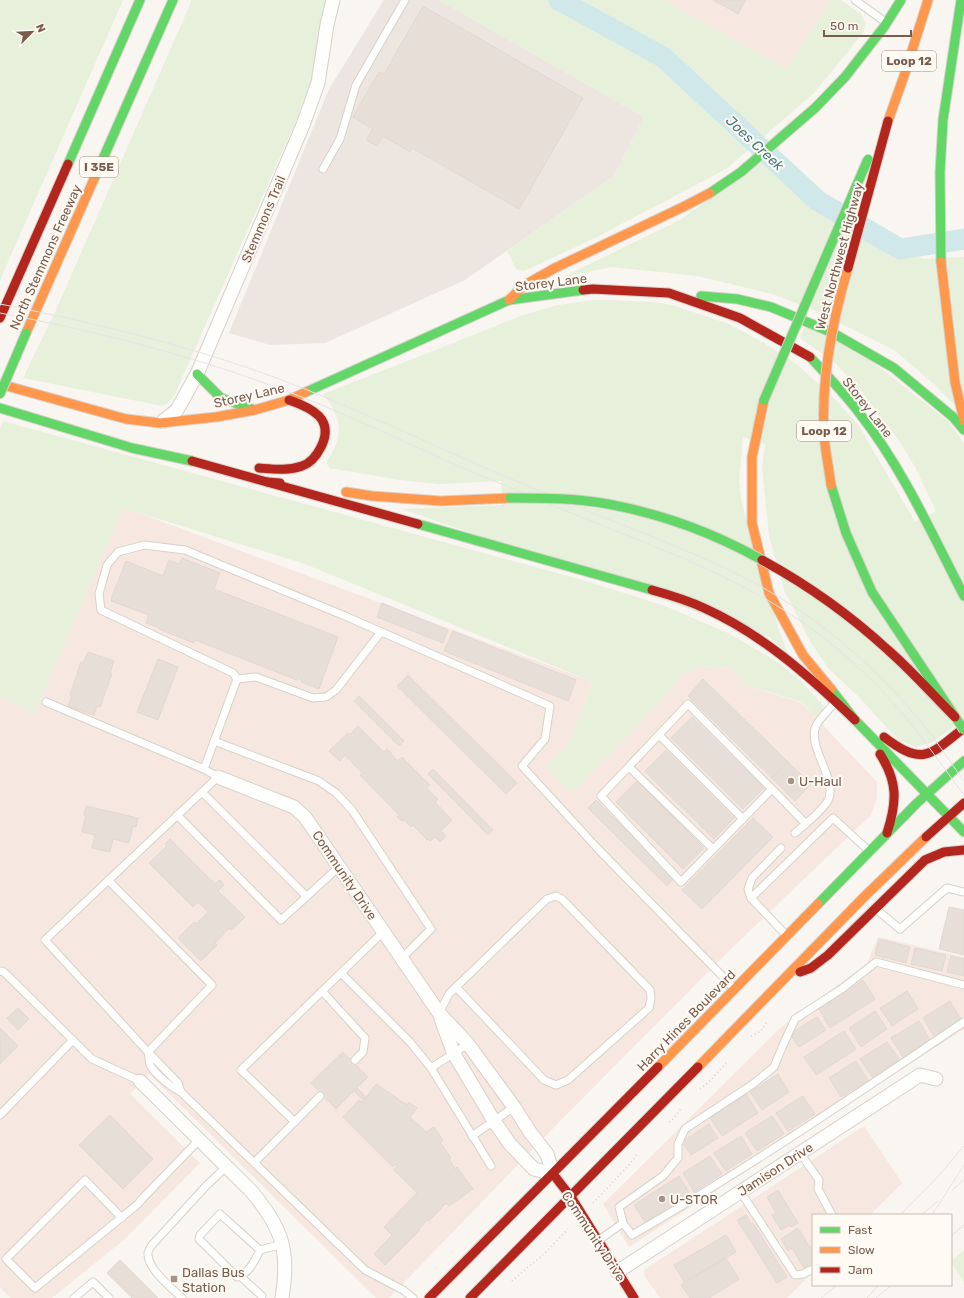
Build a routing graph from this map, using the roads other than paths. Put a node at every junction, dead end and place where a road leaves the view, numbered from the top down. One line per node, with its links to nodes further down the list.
1 (140, 0): 14 (main road, North Stemmons Freeway / I 35E)
2 (173, 0): 17 (main road, North Stemmons Freeway / I 35E, bridge)
3 (333, 0): 15 (street, Stemmons Trail)
4 (405, 0): 11 (lane)
5 (855, 0): 9 (lane)
6 (901, 0): 9 (main road)
7 (928, 0): 10 (main road, West Northwest Highway / Loop 12)
8 (961, 0): 21 (main road, Loop 12)
9 (887, 22): 13 (main road)
10 (888, 121): 31 (main road, bridge); 33 (main road, West Northwest Highway / Loop 12, bridge)
11 (323, 169)
12 (669, 293): 13 (main road, Storey Lane); 23 (main road); 28 (main road, Storey Lane)
13 (510, 300): 18 (main road, Storey Lane)
14 (0, 318)
15 (197, 374): 20 (main road); 22 (street, Stemmons Trail)
16 (0, 384): 22 (main road, Storey Lane)
17 (0, 394)
18 (289, 400): 20 (main road, Storey Lane); 24 (main road)
19 (0, 408): 24 (main road)
20 (255, 410): 22 (main road, Storey Lane)
21 (964, 420)
22 (160, 423)
23 (964, 430)
24 (184, 459): 25 (main road)
25 (267, 482): 26 (main road); 31 (main road)
26 (322, 488)
27 (336, 490): 33 (main road, bridge)
28 (964, 596)
29 (381, 632): 30 (lane); 30 (lane); 72 (lane)
30 (237, 679): 37 (lane)
31 (838, 700): 34 (main road); 35 (main road); 49 (lane)
32 (46, 702): 40 (lane)
33 (955, 717): 35 (main road, West Northwest Highway / Loop 12, bridge)
34 (858, 723): 44 (main road); 52 (main road)
35 (964, 729)
36 (659, 735): 39 (lane); 42 (lane); 48 (lane)
37 (214, 741): 40 (lane); 66 (lane)
38 (964, 761): 44 (main road, Harry Hines Boulevard)
39 (629, 767): 54 (lane); 54 (lane)
40 (204, 769): 41 (lane)
41 (218, 777): 43 (lane); 57 (street, Community Drive)
42 (772, 789): 48 (lane); 49 (lane)
43 (202, 792): 46 (lane); 60 (lane)
44 (926, 794): 47 (main road); 52 (main road, Harry Hines Boulevard)
45 (964, 803): 47 (main road)
46 (178, 815): 58 (lane); 60 (lane)
47 (949, 817): 50 (main road); 61 (main road)
48 (743, 819): 54 (lane)
49 (806, 824): 51 (lane)
50 (964, 832)
51 (795, 834)
52 (887, 834): 56 (main road, Harry Hines Boulevard)
53 (781, 848): 62 (lane)
54 (713, 849)
55 (964, 850): 63 (main road)
56 (870, 851): 62 (lane); 65 (main road, Harry Hines Boulevard)
57 (340, 866): 60 (lane); 64 (street, Community Drive)
58 (108, 880): 78 (lane); 78 (lane)
59 (964, 892): 63 (lane)
60 (306, 896)
61 (864, 897): 63 (lane); 69 (main road)
62 (751, 898): 65 (lane)
63 (875, 909): 69 (main road)
64 (383, 932): 66 (street, Community Drive); 68 (lane)
65 (789, 939): 72 (main road, Harry Hines Boulevard)
66 (401, 959): 74 (street, Community Drive)
67 (0, 971): 76 (lane)
68 (341, 973): 73 (lane); 81 (lane)
69 (787, 976): 97 (main road)
70 (964, 985): 100 (lane)
71 (456, 987): 71 (lane); 74 (lane)
72 (734, 989): 95 (main road, Harry Hines Boulevard)
73 (322, 991): 80 (lane); 88 (lane)
74 (439, 1013): 77 (street, Community Drive); 79 (street, Community Drive)
75 (964, 1022): 100 (lane)
76 (73, 1040): 83 (lane); 86 (lane)
77 (468, 1044): 79 (lane); 85 (street, Community Drive)
78 (148, 1052): 92 (lane)
79 (454, 1054): 81 (lane); 87 (street, Community Drive)
80 (355, 1060)
81 (431, 1068): 89 (lane)
82 (936, 1079): 91 (street, Jamison Drive)
83 (140, 1081): 90 (street)
84 (320, 1096): 88 (lane)
85 (514, 1107): 87 (lane); 95 (street, Community Drive)
86 (0, 1115)
87 (494, 1121): 89 (lane); 95 (street, Community Drive)
88 (295, 1122): 92 (lane)
89 (472, 1136): 93 (lane)
90 (199, 1140): 94 (street); 99 (lane)
91 (800, 1153): 96 (street, Jamison Drive); 98 (lane)
92 (254, 1163): 112 (lane)
93 (491, 1166)
94 (226, 1167): 102 (street); 110 (lane)
95 (553, 1174): 97 (main road, Community Drive); 113 (main road, Harry Hines Boulevard)
96 (740, 1191): 104 (lane); 105 (street, Jamison Drive)
97 (570, 1197): 101 (main road, Community Drive); 114 (main road)
98 (831, 1214)
99 (122, 1218): 99 (lane)
100 (623, 1223): 101 (lane)
101 (598, 1241): 105 (main road, Community Drive)
102 (283, 1244): 103 (lane); 111 (street)
103 (260, 1250): 106 (lane); 106 (lane)
104 (812, 1270)
105 (617, 1272): 115 (main road, Community Drive)
106 (241, 1277): 107 (lane)
107 (262, 1296)
108 (74, 1298): 109 (lane)
109 (109, 1298)
110 (182, 1298)
111 (282, 1298)
112 (413, 1298)
113 (429, 1298)
114 (470, 1298)
115 (634, 1298)

